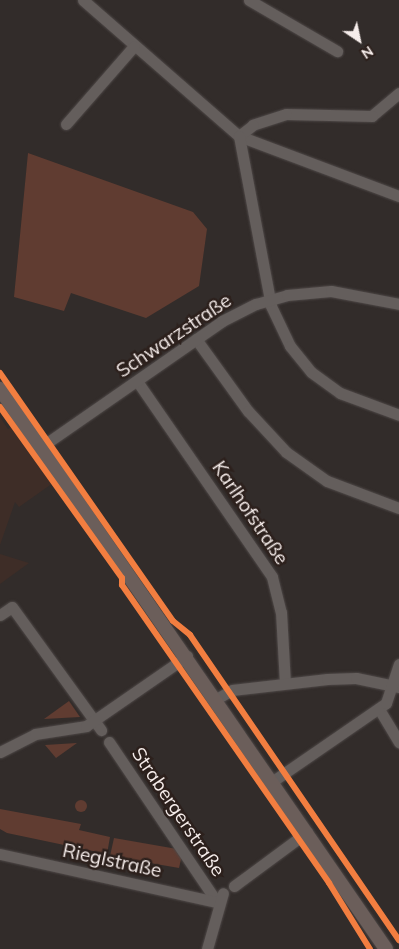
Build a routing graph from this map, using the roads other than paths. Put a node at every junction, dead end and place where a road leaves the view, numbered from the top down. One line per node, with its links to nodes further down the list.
1 (83, 0): 3 (street)
2 (249, 0): 4 (street)
3 (134, 46): 6 (street); 7 (street)
4 (337, 51)
5 (399, 93): 7 (street)
6 (66, 124)
7 (239, 136): 8 (street); 9 (street)
8 (399, 196)
9 (270, 299): 10 (street, Schwarzstraße); 11 (street, Schwarzstraße); 14 (street)
10 (399, 304)
11 (196, 339): 12 (street, Schwarzstraße); 16 (street)
12 (137, 381): 15 (street, Schwarzstraße); 20 (street, Karlhofstraße)
13 (0, 389): 15 (main road)
14 (399, 415)
15 (41, 447): 18 (main road)
16 (399, 508)
17 (0, 615): 24 (street)
18 (186, 656): 22 (main road); 24 (street)
19 (399, 664): 21 (street)
20 (285, 683): 21 (street); 22 (street)
21 (397, 686): 23 (street)
22 (216, 699): 28 (main road)
23 (379, 710): 26 (street); 28 (street)
24 (98, 726): 27 (street)
25 (109, 742): 32 (street, Strabergerstraße)
26 (399, 742)
27 (0, 752)
28 (273, 782): 29 (main road)
29 (307, 832): 31 (street); 34 (main road)
30 (0, 854): 32 (street, Rieglstraße)
31 (234, 886)
32 (220, 897): 33 (street)
33 (207, 949)
34 (386, 949)

